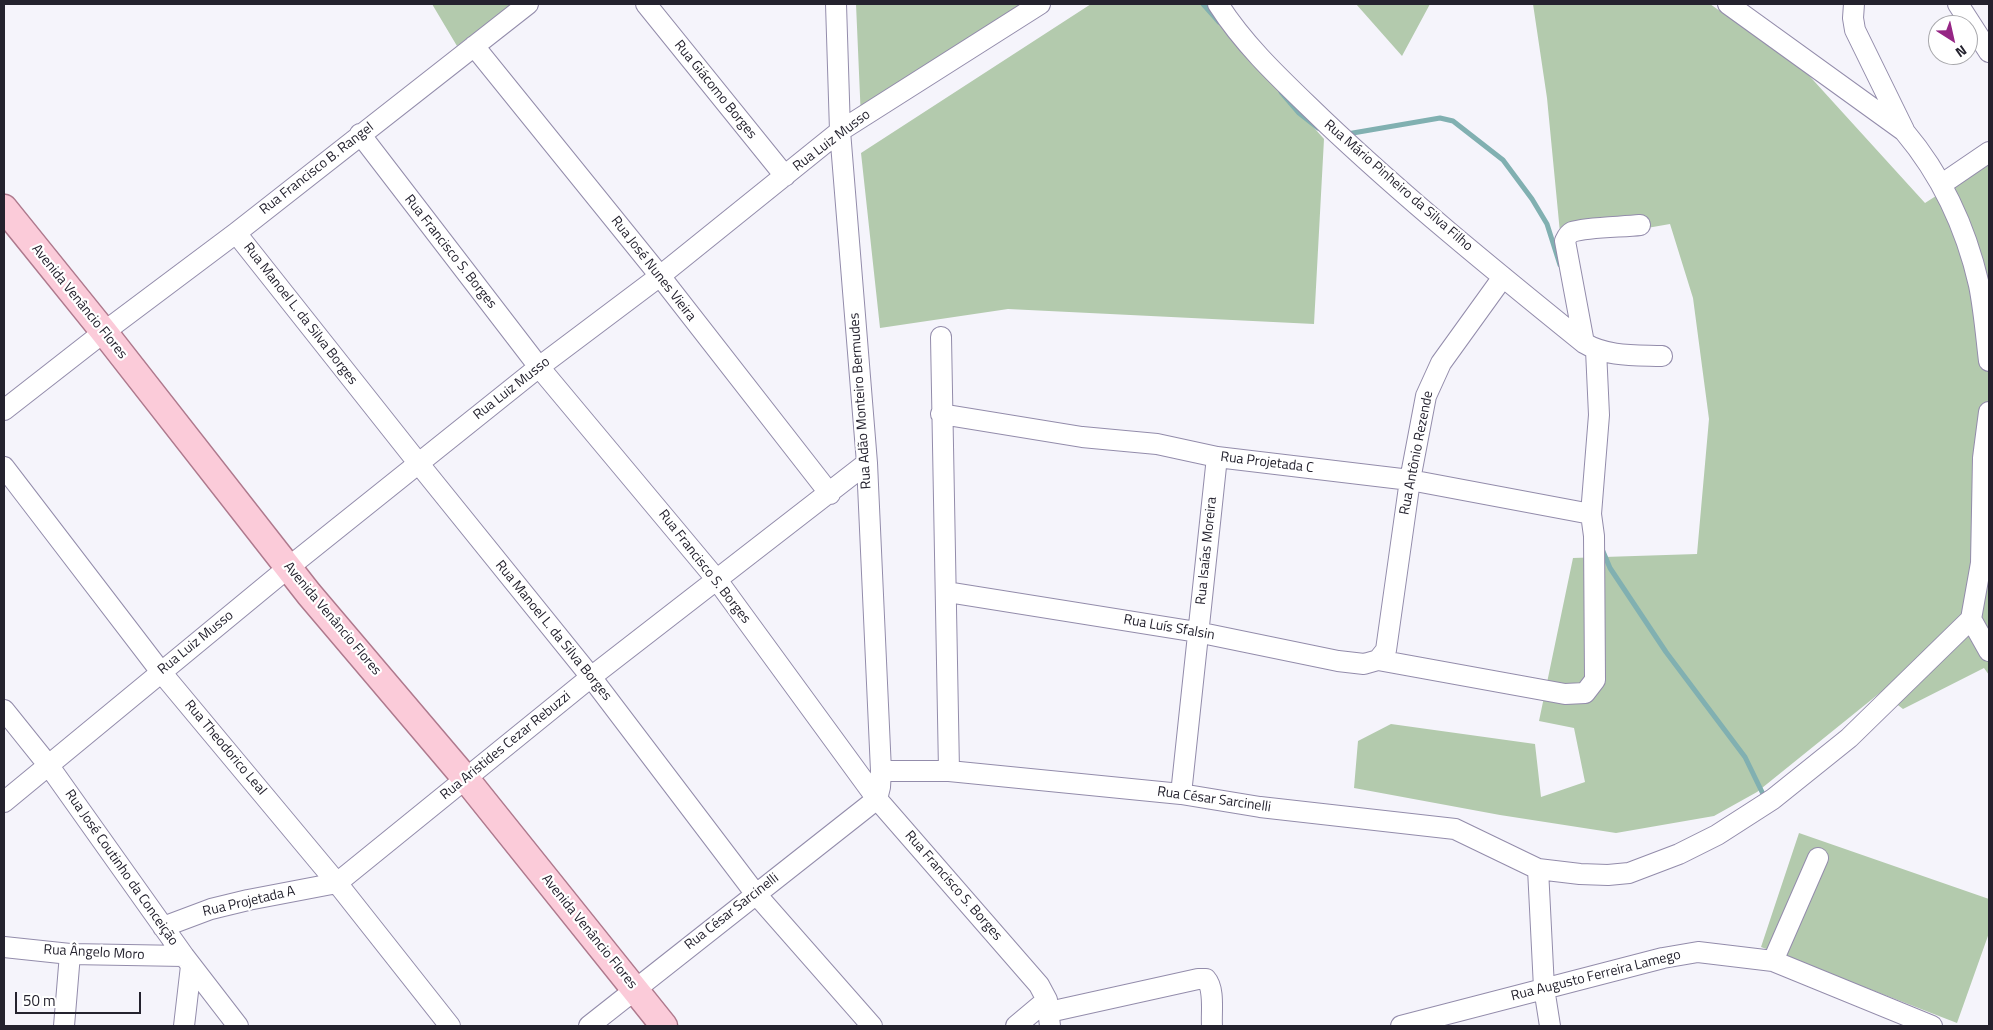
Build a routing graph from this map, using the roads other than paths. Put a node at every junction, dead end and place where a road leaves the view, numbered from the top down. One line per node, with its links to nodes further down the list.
1 (528, 4): 9 (street, Rua Francisco B. Rangel)
2 (646, 4): 15 (street, Rua Giácomo Borges)
3 (836, 4): 11 (street, Rua Adão Monteiro Bermudes)
4 (1040, 4): 11 (street, Rua Luiz Musso)
5 (1218, 4): 21 (street, Rua Mário Pinheiro da Silva Filho)
6 (1728, 4): 12 (street)
7 (1854, 4): 12 (street)
8 (1958, 4): 10 (street)
9 (474, 46): 13 (street, Rua Francisco B. Rangel); 20 (street, Rua José Nunes Vieira)
10 (1989, 52)
11 (840, 131): 15 (street, Rua Luiz Musso); 32 (street, Rua Adão Monteiro Bermudes)
12 (1904, 131): 16 (street)
13 (360, 134): 19 (street, Rua Francisco B. Rangel); 27 (street, Rua Francisco S. Borges)
14 (1989, 152): 16 (street)
15 (785, 176): 20 (street, Rua Luiz Musso)
16 (1942, 184): 26 (street)
17 (4, 208): 22 (main road, Avenida Venâncio Flores)
18 (1640, 225): 24 (street, Rua Luís Sfalsin)
19 (236, 233): 22 (street, Rua Francisco B. Rangel); 33 (street, Rua Manoel L. da Silva Borges)
20 (660, 276): 27 (street, Rua Luiz Musso); 36 (street, Rua José Nunes Vieira)
21 (1502, 277): 24 (street, Rua Mário Pinheiro da Silva Filho); 35 (street, Rua Antônio Rezende)
22 (104, 332): 28 (street, Rua Francisco B. Rangel); 38 (main road, Avenida Venâncio Flores)
23 (941, 337): 30 (street)
24 (1590, 347): 25 (street); 37 (street, Rua Luís Sfalsin)
25 (1662, 356)
26 (1989, 361)
27 (539, 367): 33 (street, Rua Luiz Musso); 39 (street, Rua Francisco S. Borges)
28 (4, 410)
29 (1989, 412): 41 (street)
30 (942, 414): 31 (street, Rua Projetada C); 40 (street)
31 (1217, 457): 35 (street, Rua Projetada C); 42 (street, Rua Isaías Moreira)
32 (867, 463): 36 (street, Rua Aristides Cezar Rebuzzi); 49 (street, Rua Adão Monteiro Bermudes)
33 (418, 464): 38 (street, Rua Luiz Musso); 46 (street, Rua Manoel L. da Silva Borges)
34 (4, 467): 45 (street, Rua Theodorico Leal)
35 (1410, 480): 37 (street, Rua Projetada C); 44 (street, Rua Antônio Rezende)
36 (830, 494): 39 (street, Rua Aristides Cezar Rebuzzi)
37 (1591, 514): 44 (street, Rua Luís Sfalsin)
38 (289, 567): 45 (street, Rua Luiz Musso); 51 (main road, Avenida Venâncio Flores)
39 (717, 580): 46 (street, Rua Aristides Cezar Rebuzzi); 53 (street, Rua Francisco S. Borges)
40 (947, 592): 42 (street, Rua Luís Sfalsin); 50 (street)
41 (1971, 619): 43 (street); 56 (street, Rua César Sarcinelli)
42 (1198, 632): 44 (street, Rua Luís Sfalsin); 52 (street, Rua Isaías Moreira)
43 (1989, 651)
44 (1382, 655)
45 (161, 672): 48 (street, Rua Luiz Musso); 57 (street, Rua Theodorico Leal)
46 (591, 677): 51 (street, Rua Aristides Cezar Rebuzzi); 58 (street, Rua Manoel L. da Silva Borges)
47 (4, 710): 48 (street, Rua José Coutinho da Conceição)
48 (49, 766): 54 (street, Rua Luiz Musso); 59 (street, Rua José Coutinho da Conceição)
49 (881, 770): 50 (street, Rua César Sarcinelli); 53 (street, Rua Adão Monteiro Bermudes)
50 (949, 771): 52 (street, Rua César Sarcinelli)
51 (466, 779): 57 (street, Rua Aristides Cezar Rebuzzi); 65 (main road, Avenida Venâncio Flores)
52 (1181, 794): 56 (street, Rua César Sarcinelli)
53 (877, 799): 58 (street, Rua César Sarcinelli); 66 (street, Rua Francisco S. Borges)
54 (4, 802)
55 (1818, 858): 63 (street)
56 (1538, 869): 64 (street)
57 (336, 883): 59 (street, Rua Projetada A); 70 (street, Rua Theodorico Leal)
58 (755, 893): 65 (street, Rua César Sarcinelli); 73 (street, Rua Manoel L. da Silva Borges)
59 (163, 927): 62 (street, Rua José Coutinho da Conceição)
60 (4, 947): 61 (street, Rua Ângelo Moro)
61 (70, 954): 62 (street, Rua Ângelo Moro); 67 (street)
62 (188, 961): 68 (street); 69 (street, Rua José Coutinho da Conceição)
63 (1773, 961): 64 (street, Rua Augusto Ferreira Lamego); 78 (street, Rua Augusto Ferreira Lamego)
64 (1544, 988): 76 (street, Rua Augusto Ferreira Lamego); 77 (street)
65 (635, 990): 71 (street, Rua César Sarcinelli); 72 (main road, Avenida Venâncio Flores)
66 (1049, 1013): 74 (street); 75 (street)
67 (64, 1026)
68 (184, 1026)
69 (238, 1026)
70 (450, 1026)
71 (589, 1026)
72 (664, 1026)
73 (872, 1026)
74 (1016, 1026)
75 (1212, 1026)
76 (1401, 1026)
77 (1550, 1026)
78 (1932, 1026)

